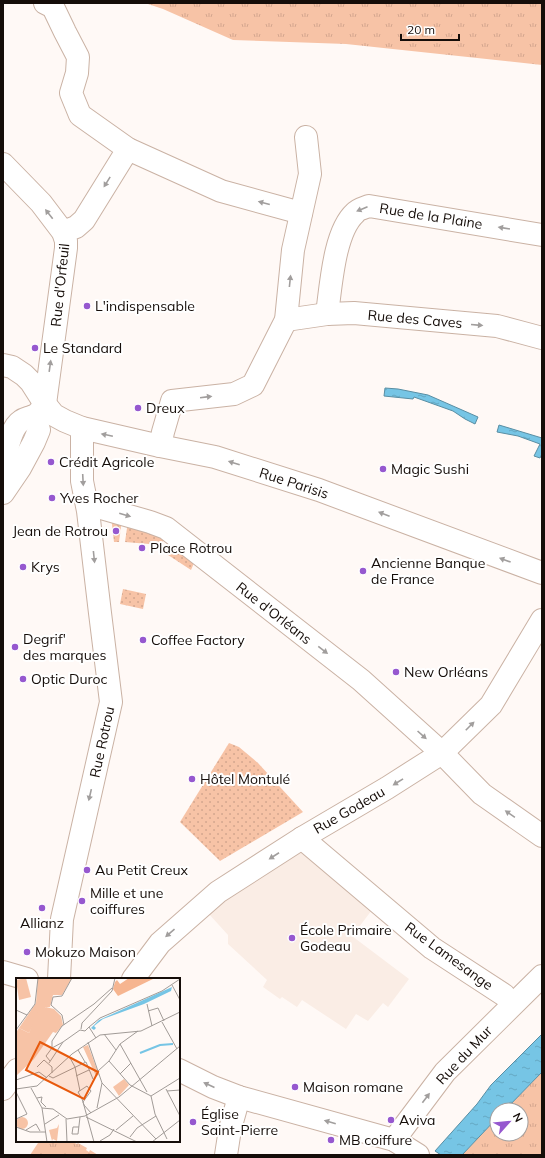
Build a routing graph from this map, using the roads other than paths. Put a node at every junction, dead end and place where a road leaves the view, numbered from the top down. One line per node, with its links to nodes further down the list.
1 (49, 5): 3 (street)
2 (306, 137): 5 (street)
3 (128, 149): 5 (street, one-way to 3); 6 (street, one-way to 6)
4 (3, 164): 6 (street, Rue d'Orfeuil, one-way to 4)
5 (301, 213): 9 (street, one-way to 5)
6 (64, 232): 12 (street, Rue d'Orfeuil, one-way to 6)
7 (542, 235): 8 (street, Rue de la Plaine, one-way to 8)
8 (327, 314): 9 (street, Rue des Caves); 10 (street, Rue des Caves, one-way to 10)
9 (286, 320): 14 (street, one-way to 9)
10 (542, 338)
11 (3, 364): 12 (street, Rue Parisis)
12 (40, 410): 13 (street, Rue Parisis); 15 (street); 16 (street)
13 (82, 428): 14 (street, Rue Parisis, one-way to 13); 17 (street, Rue Rotrou, one-way to 17)
14 (160, 446): 18 (street, Rue Parisis, one-way to 14)
15 (3, 466)
16 (3, 493)
17 (87, 504): 20 (street, Rue d'Orléans, one-way to 20); 26 (street, Rue Rotrou, one-way to 26)
18 (542, 573)
19 (542, 620): 20 (street, Rue Godeau, one-way to 19)
20 (442, 753): 21 (street, Rue d'Orléans, one-way to 20); 22 (street, Rue Godeau, one-way to 22)
21 (542, 836)
22 (302, 838): 27 (street, Rue Godeau, one-way to 27); 28 (street, Rue Lamesange)
23 (3, 972): 25 (street)
24 (542, 976): 33 (street, Rue du Mur, one-way to 24)
25 (24, 978)
26 (59, 978)
27 (134, 978)
28 (504, 995)
29 (180, 1070): 32 (street, one-way to 29)
30 (16, 1071): 31 (street)
31 (3, 1089)
32 (240, 1097): 33 (street, one-way to 32); 34 (street)
33 (394, 1140): 35 (street)
34 (226, 1155)
35 (418, 1155)

